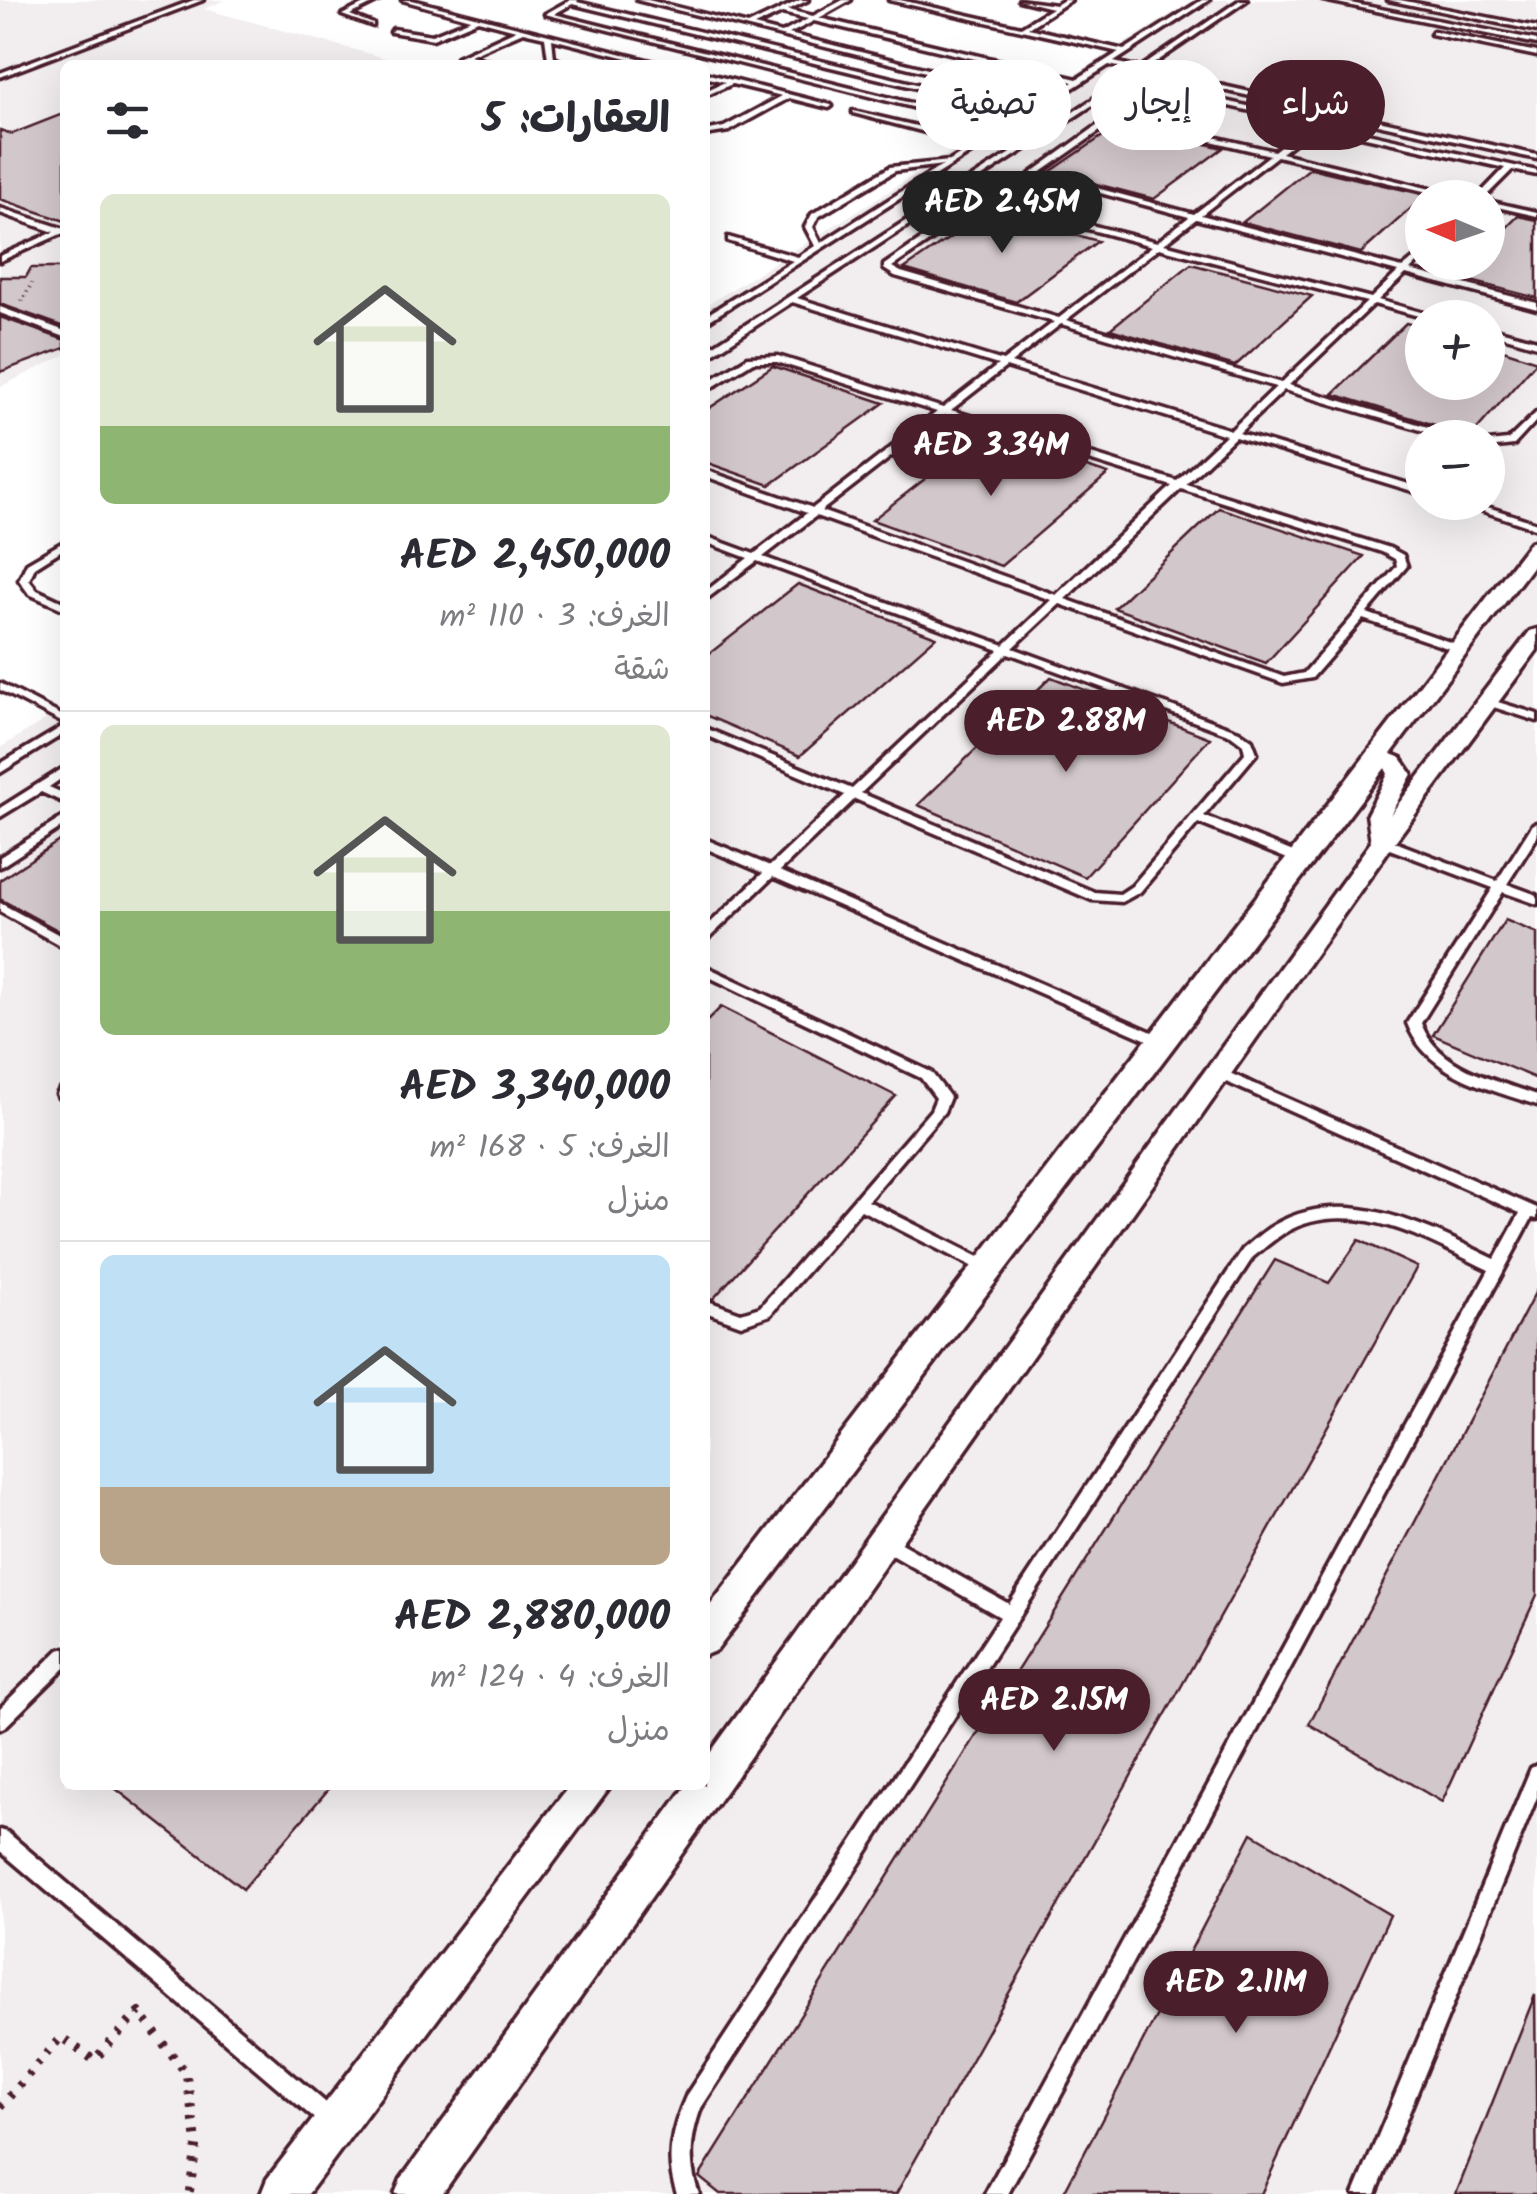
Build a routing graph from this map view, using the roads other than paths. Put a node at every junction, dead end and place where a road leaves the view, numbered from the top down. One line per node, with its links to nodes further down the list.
1 (200, 0): 45 (lane)
2 (376, 0): 19 (lane)
3 (408, 0): 17 (lane)
4 (640, 0): 20 (lane)
5 (805, 0): 16 (lane)
6 (848, 0): 18 (lane)
7 (892, 0): 21 (lane)
8 (1022, 0): 15 (lane)
9 (1068, 0): 15 (lane)
10 (1206, 0): 32 (lane)
11 (1244, 0): 42 (lane)
12 (1326, 0): 29 (lane)
13 (1391, 0): 22 (lane)
14 (573, 1): 30 (lane); 43 (lane)
15 (1058, 8): 21 (lane)
16 (782, 11): 18 (lane); 20 (lane)
17 (478, 18): 23 (lane); 24 (lane)
18 (814, 19): 25 (lane); 28 (lane)
19 (371, 25)
20 (752, 25): 25 (lane)
21 (1022, 29): 32 (lane)
22 (1537, 29)
23 (522, 30): 27 (lane); 34 (lane)
24 (394, 31)
25 (786, 33): 30 (lane); 35 (lane)
26 (1433, 33): 33 (lane)
27 (548, 36): 31 (lane); 38 (lane)
28 (908, 41): 35 (lane); 49 (lane)
29 (1537, 42)
30 (759, 46): 43 (lane); 44 (lane)
31 (603, 50): 39 (lane); 40 (lane)
32 (1126, 52): 41 (lane)
33 (1537, 54)
34 (464, 56): 36 (lane); 37 (lane)
35 (882, 56): 44 (lane); 44 (lane)
36 (461, 60)
37 (479, 60)
38 (554, 60)
39 (604, 60)
40 (643, 60)
41 (1113, 60)
42 (1157, 60)
43 (728, 61): 50 (lane)
44 (856, 70): 50 (lane)
45 (0, 75)
46 (1091, 75): 49 (lane)
47 (710, 77): 48 (lane)
48 (730, 82): 53 (lane); 54 (lane)
49 (1080, 82): 51 (lane)
50 (829, 86): 56 (lane)
51 (1071, 88)
52 (1226, 88): 68 (lane)
53 (710, 92)
54 (788, 96): 55 (lane); 61 (lane)
55 (828, 106)
56 (916, 107)
57 (1246, 109): 59 (lane)
58 (854, 112): 60 (lane)
59 (1071, 116)
60 (916, 128)
61 (710, 132)
62 (1385, 139): 70 (lane)
63 (1073, 145): 67 (lane); 77 (lane)
64 (972, 150): 69 (lane)
65 (1019, 150): 78 (lane)
66 (1281, 150): 67 (lane)
67 (1276, 154): 73 (lane); 77 (lane)
68 (1537, 156)
69 (953, 161): 84 (lane); 84 (lane)
70 (1510, 167): 71 (lane); 72 (lane)
71 (1537, 173)
72 (1497, 180)
73 (1405, 184)
74 (1505, 207): 76 (lane)
75 (0, 210): 79 (lane)
76 (1537, 214)
77 (1192, 218): 83 (lane); 87 (lane)
78 (896, 230): 81 (lane); 89 (lane)
79 (60, 231)
80 (60, 233): 85 (lane)
81 (924, 238): 83 (lane); 96 (lane)
82 (731, 239): 86 (lane)
83 (1158, 245): 90 (lane); 96 (lane)
84 (819, 247): 86 (lane)
85 (0, 260)
86 (799, 260): 95 (lane)
87 (1405, 272): 90 (lane)
88 (1436, 280): 91 (lane)
89 (790, 299): 101 (lane); 102 (lane)
90 (1375, 301): 92 (lane); 104 (lane)
91 (1537, 306)
92 (1405, 309)
93 (0, 310): 94 (lane)
94 (18, 317): 97 (lane); 98 (lane)
95 (710, 317)
96 (1060, 322): 102 (lane); 104 (lane)
97 (0, 326)
98 (60, 332)
99 (1505, 335): 100 (lane)
100 (1537, 343)
101 (710, 351)
102 (1003, 365): 105 (lane); 108 (lane)
103 (710, 385): 105 (lane)
104 (1284, 387): 107 (lane); 108 (lane)
105 (944, 411): 111 (lane); 113 (lane)
106 (1537, 415): 109 (lane)
107 (1405, 422)
108 (1234, 434): 111 (lane); 112 (lane)
109 (1505, 444)
110 (710, 475): 113 (lane)
111 (1180, 486): 121 (lane); 123 (lane)
112 (1405, 486)
113 (814, 512): 119 (lane); 121 (lane)
114 (1505, 516): 115 (lane)
115 (1537, 526)
116 (710, 542): 119 (lane)
117 (1537, 546): 125 (street)
118 (60, 547): 122 (lane)
119 (755, 558): 120 (lane); 126 (lane)
120 (710, 592)
121 (1059, 600): 123 (lane); 126 (lane)
122 (60, 605)
123 (1362, 615): 125 (lane)
124 (1537, 635): 128 (street)
125 (1457, 648): 133 (street)
126 (1006, 650): 137 (lane); 140 (lane)
127 (0, 686): 130 (lane)
128 (1488, 702): 129 (lane); 143 (street)
129 (1537, 718)
130 (60, 721)
131 (60, 727): 134 (lane)
132 (710, 733): 137 (lane)
133 (1375, 756): 143 (street); 145 (street)
134 (0, 769)
135 (60, 774): 136 (lane)
136 (40, 787): 138 (lane); 139 (lane)
137 (854, 794): 140 (lane); 147 (lane)
138 (60, 797)
139 (0, 813)
140 (1197, 818): 145 (lane)
141 (60, 823): 146 (lane)
142 (1537, 827): 148 (lane)
143 (1384, 842): 148 (lane); 155 (street)
144 (710, 845): 147 (lane)
145 (1299, 858): 154 (street)
146 (0, 863)
147 (772, 872): 151 (lane); 154 (lane)
148 (1500, 886): 149 (lane); 156 (lane)
149 (1537, 900)
150 (0, 908): 152 (lane)
151 (710, 930)
152 (60, 941)
153 (710, 972): 157 (lane)
154 (1160, 1041): 159 (street)
155 (1218, 1073): 158 (lane); 162 (street)
156 (1537, 1100)
157 (858, 1203): 159 (lane); 161 (lane)
158 (1533, 1212): 160 (lane)
159 (988, 1268): 164 (street)
160 (1499, 1268): 163 (lane); 176 (lane)
161 (710, 1308)
162 (884, 1542): 163 (lane); 168 (street)
163 (1012, 1615): 175 (lane)
164 (710, 1632)
165 (60, 1661): 166 (lane)
166 (0, 1720)
167 (1537, 1774): 177 (lane)
168 (710, 1786)
169 (590, 1790): 172 (street)
170 (707, 1790): 173 (street)
171 (0, 1839): 172 (lane)
172 (335, 2124): 174 (street)
173 (419, 2193)
174 (282, 2194)
175 (688, 2194)
176 (996, 2194)
177 (1365, 2194)

